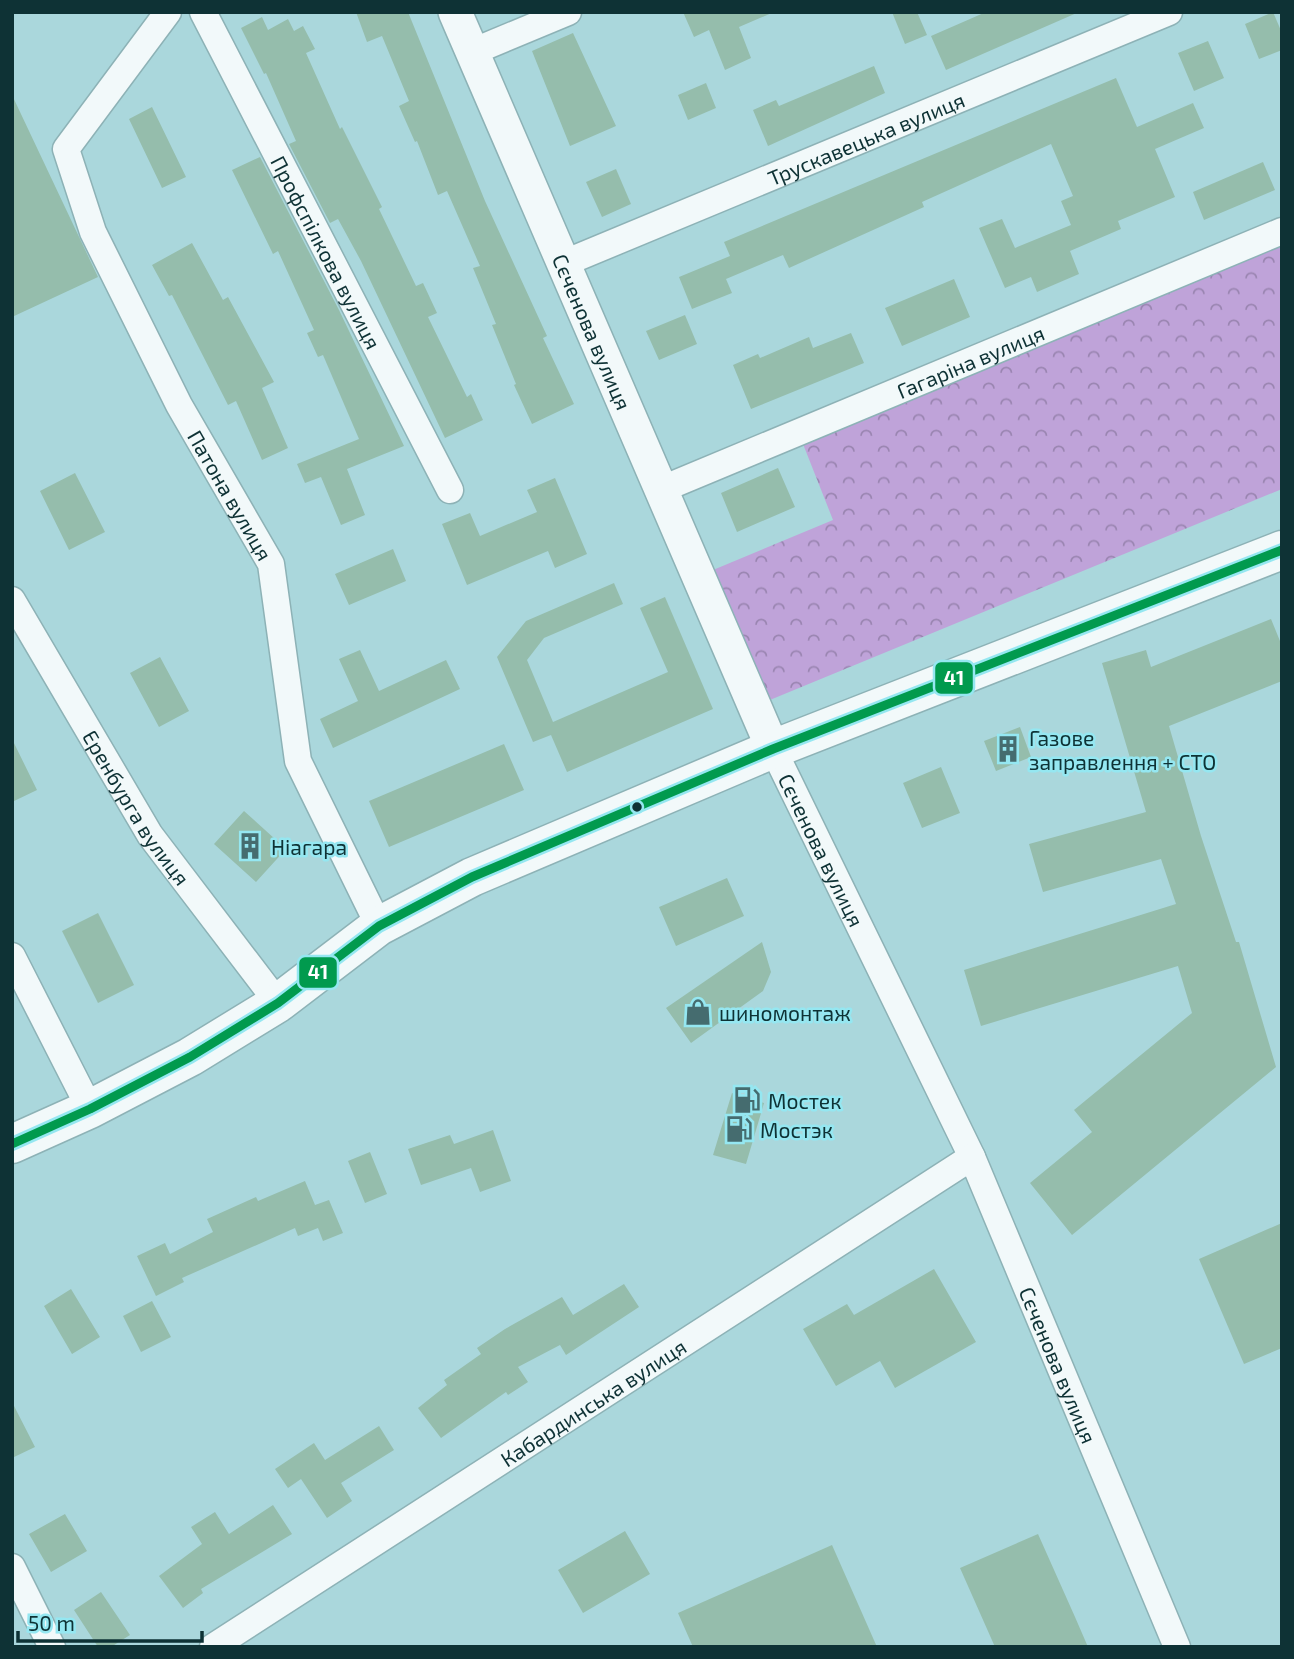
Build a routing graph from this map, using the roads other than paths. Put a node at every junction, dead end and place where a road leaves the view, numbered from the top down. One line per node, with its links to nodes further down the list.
1 (168, 12): 14 (street, Патона вулиця)
2 (203, 12): 9 (street, Профспілкова вулиця)
3 (455, 12): 6 (street, Сєченова вулиця)
4 (568, 12): 6 (street)
5 (1169, 12): 8 (street, Трускавецька вулиця)
6 (472, 52): 8 (street, Сєченова вулиця)
7 (1282, 231): 10 (street, Гагаріна вулиця)
8 (562, 264): 10 (street, Сєченова вулиця)
9 (450, 490)
10 (660, 490): 13 (street, Сєченова вулиця)
11 (1282, 550): 13 (main road)
12 (12, 600): 16 (street, Еренбурга вулиця)
13 (773, 750): 14 (main road); 19 (street, Сєченова вулиця)
14 (379, 926): 16 (main road)
15 (12, 956): 17 (street)
16 (278, 1003): 17 (main road)
17 (90, 1109): 18 (main road)
18 (12, 1144)
19 (972, 1157): 22 (street, Кабардинська вулиця); 23 (street, Сєченова вулиця)
20 (12, 1567): 21 (street)
21 (52, 1647)
22 (213, 1647)
23 (1177, 1647)

